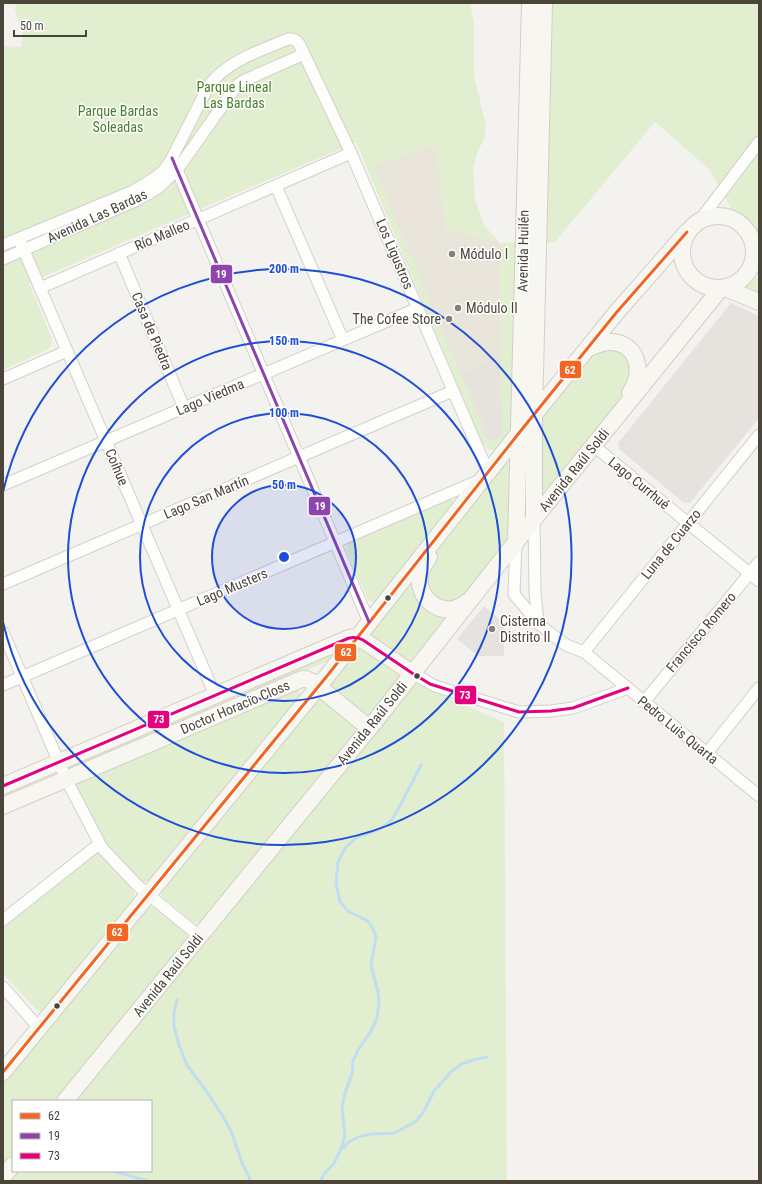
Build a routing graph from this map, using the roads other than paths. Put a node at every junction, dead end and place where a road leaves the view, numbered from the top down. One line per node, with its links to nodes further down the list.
1 (530, 3): 34 (main road, Avenida Huilén)
2 (544, 3): 27 (main road, Avenida Huilén)
3 (295, 39): 4 (street, Los Ligustros); 7 (street, Avenida Las Bardas)
4 (304, 54): 6 (street, Los Ligustros); 8 (street, Avenida Las Bardas)
5 (759, 142): 11 (street)
6 (351, 153): 9 (street, Río Malleo); 22 (street, Los Ligustros)
7 (172, 158): 8 (street); 13 (street, Avenida Las Bardas)
8 (177, 170): 10 (street); 15 (street, Avenida Las Bardas)
9 (276, 186): 10 (street, Río Malleo); 23 (street)
10 (198, 220): 16 (street, Río Malleo); 26 (street)
11 (700, 220): 12 (main road); 17 (main road)
12 (687, 232): 20 (main road); 24 (main road)
13 (19, 239): 14 (street, Avenida Las Bardas); 15 (street, Coíhue)
14 (3, 245)
15 (23, 250): 18 (street, Avenida Las Bardas); 19 (street, Coíhue)
16 (119, 254): 19 (street, Río Malleo); 31 (street, Casa de Piedra)
17 (756, 258): 20 (main road)
18 (3, 259)
19 (40, 288): 25 (street, Coíhue)
20 (723, 288): 21 (main road); 33 (main road, Avenida Raúl Soldi)
21 (759, 302)
22 (418, 308): 23 (street, Lago Viedma); 30 (street, Los Ligustros)
23 (343, 340): 26 (street, Lago Viedma)
24 (586, 349): 29 (main road); 33 (main road)
25 (67, 351): 28 (street); 36 (street, Coíhue)
26 (264, 374): 31 (street, Lago Viedma); 38 (street)
27 (535, 376): 29 (main road); 32 (main road, Avenida Huilén)
28 (3, 379)
29 (562, 380): 32 (main road)
30 (453, 391): 38 (street, Lago San Martín); 39 (street, Los Ligustros)
31 (184, 408): 36 (street, Lago Viedma)
32 (534, 414): 34 (main road); 41 (main road, Avenida Huilén)
33 (613, 422): 37 (main road, Avenida Raúl Soldi)
34 (519, 433): 39 (main road); 46 (main road, Avenida Huilén)
35 (759, 435): 42 (street, Luna de Cuarzo)
36 (106, 441): 40 (street, Lago Viedma); 43 (street, Coíhue)
37 (594, 446): 41 (main road, Avenida Raúl Soldi); 42 (street, Lago Currhué)
38 (299, 457): 43 (street, Lago San Martín); 45 (street)
39 (485, 475): 44 (main road); 45 (street, Lago Musters)
40 (3, 485)
41 (534, 519): 46 (main road, Avenida Raúl Soldi); 55 (street, Avenida Huilén)
42 (688, 523): 48 (street, Lago Currhué); 58 (street, Luna de Cuarzo)
43 (141, 524): 50 (street, Lago San Martín); 53 (street, Coíhue)
44 (442, 530): 52 (main road); 54 (main road)
45 (336, 542): 53 (street, Lago Musters); 54 (street)
46 (516, 543): 51 (street, Avenida Huilén); 52 (main road, Avenida Raúl Soldi)
47 (759, 562): 48 (street, Francisco Romero)
48 (750, 573): 49 (street, Lago Currhué); 66 (street, Francisco Romero)
49 (759, 581)
50 (3, 584)
51 (514, 594): 55 (street, Pedro Luis Quarta)
52 (473, 597): 59 (main road, Avenida Raúl Soldi)
53 (178, 610): 60 (street, Lago Musters); 65 (street, Coíhue)
54 (369, 622): 57 (main road)
55 (538, 623): 58 (street, Pedro Luis Quarta)
56 (3, 632): 60 (street)
57 (357, 637): 59 (main road); 62 (main road); 65 (main road, Doctor Horacio Closs)
58 (584, 652): 63 (street, Pedro Luis Quarta)
59 (412, 673): 63 (street); 67 (main road, Avenida Raúl Soldi)
60 (22, 677): 61 (street, Lago Musters); 69 (street)
61 (3, 685)
62 (319, 686): 67 (main road, Doctor Horacio Closs); 70 (main road, Doctor Horacio Closs); 75 (main road)
63 (628, 688): 66 (street, Pedro Luis Quarta)
64 (759, 688): 68 (street)
65 (215, 695): 69 (main road, Doctor Horacio Closs)
66 (644, 702): 68 (street, Pedro Luis Quarta)
67 (369, 728): 77 (main road, Avenida Raúl Soldi)
68 (706, 753): 72 (street, Pedro Luis Quarta)
69 (59, 762): 70 (street); 71 (main road, Doctor Horacio Closs)
70 (66, 779): 73 (main road, Doctor Horacio Closs); 74 (street)
71 (3, 786)
72 (759, 796)
73 (3, 806)
74 (99, 844): 75 (street); 76 (street)
75 (148, 895): 77 (street); 79 (main road)
76 (3, 920)
77 (200, 936): 81 (main road, Avenida Raúl Soldi)
78 (3, 987): 79 (street)
79 (40, 1028): 80 (main road)
80 (3, 1072)
81 (66, 1100)
82 (12, 1166): 83 (main road)
83 (3, 1177)

